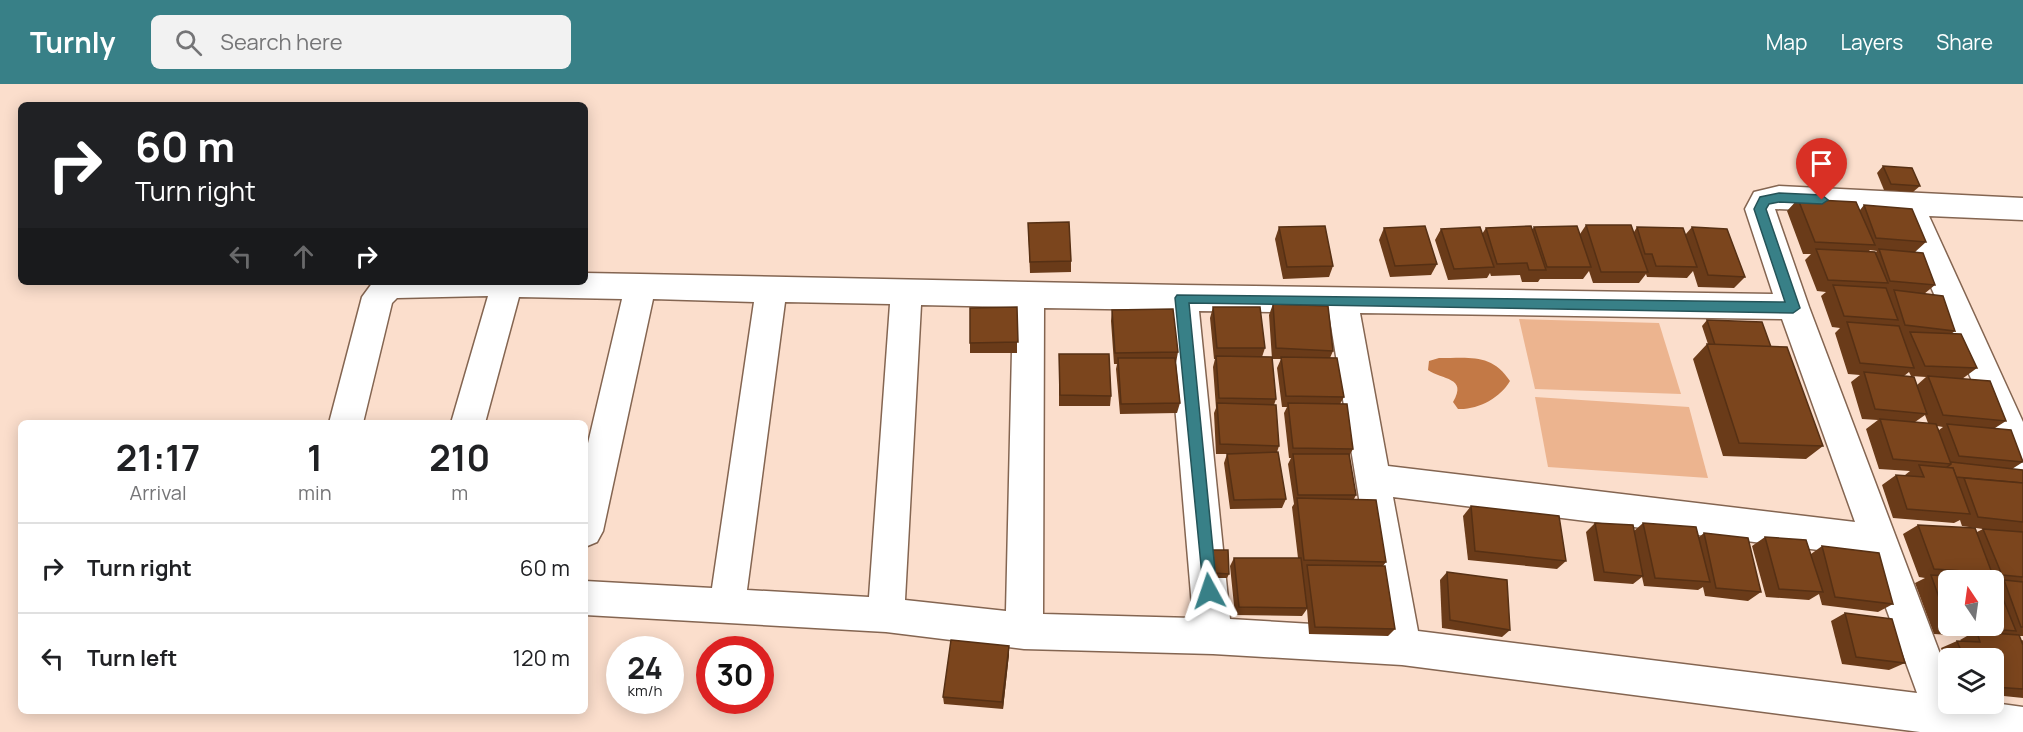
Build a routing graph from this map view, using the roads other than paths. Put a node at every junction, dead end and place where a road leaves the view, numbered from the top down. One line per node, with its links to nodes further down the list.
1 (1909, 204): 2 (street); 12 (street); 15 (street)
2 (2023, 209)
3 (397, 285): 13 (street)
4 (507, 285): 14 (street)
5 (574, 285): 6 (street)
6 (640, 286): 7 (street); 17 (street)
7 (771, 288): 8 (street); 20 (street)
8 (906, 291): 9 (street); 21 (street)
9 (1029, 294): 10 (street); 22 (street)
10 (1182, 298): 11 (street); 23 (street)
11 (1342, 300): 12 (street); 16 (street)
12 (1793, 308): 18 (street)
13 (347, 420)
14 (469, 420)
15 (2023, 459)
16 (1372, 479): 18 (street); 24 (street)
17 (588, 518)
18 (1880, 541): 25 (street)
19 (588, 598): 20 (street)
20 (727, 607): 21 (street)
21 (886, 615): 22 (street)
22 (1024, 631): 23 (street)
23 (1213, 636): 24 (street)
24 (1402, 647): 26 (street)
25 (1938, 698)
26 (1938, 713)
27 (1944, 714): 28 (street)
28 (2023, 726)

